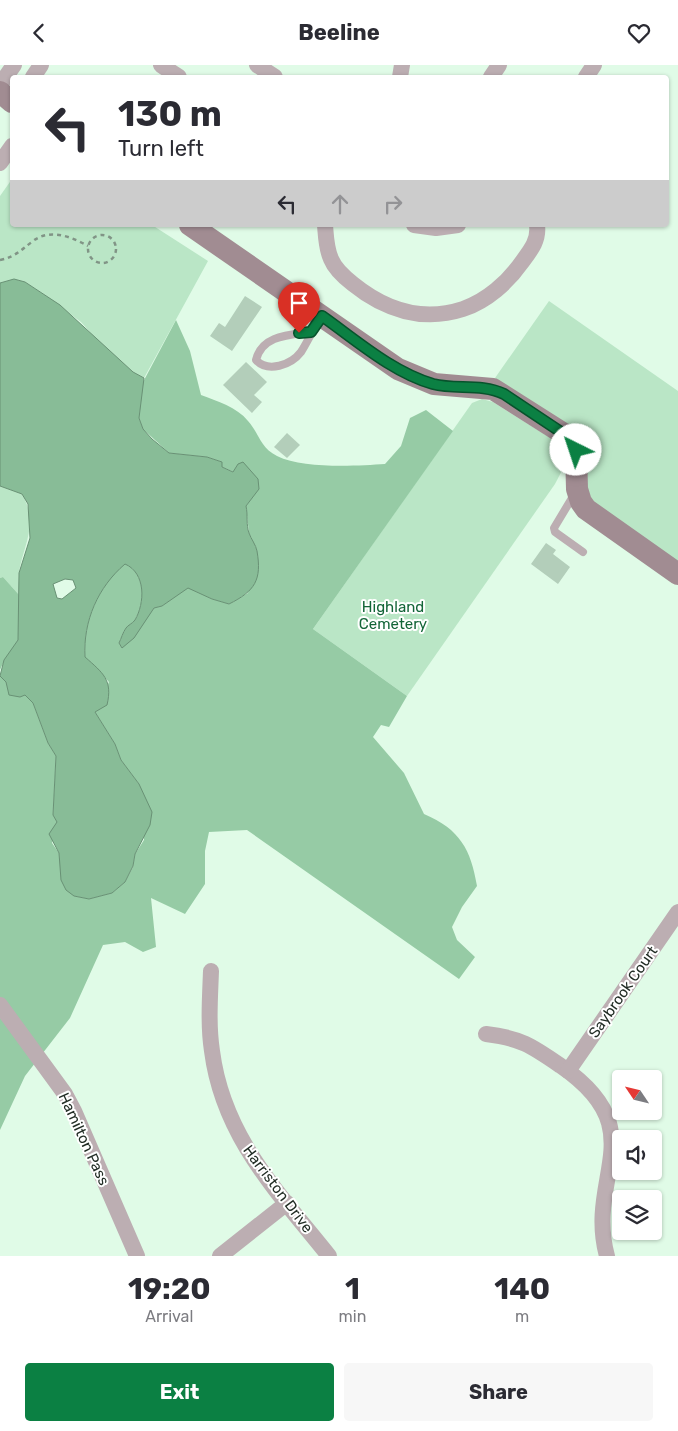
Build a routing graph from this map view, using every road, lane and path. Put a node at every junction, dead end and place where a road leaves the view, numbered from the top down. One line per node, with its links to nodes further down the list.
1 (14, 65): 6 (street)
2 (161, 65): 4 (street)
3 (257, 65): 5 (street)
4 (175, 75)
5 (272, 75)
6 (0, 85)
7 (10, 149): 8 (street)
8 (0, 163)
9 (193, 227): 16 (street)
10 (326, 227): 13 (street)
11 (429, 227): 12 (street)
12 (447, 227)
13 (537, 227)
14 (88, 246): 14 (path); 15 (path)
15 (0, 260)
16 (316, 324): 16 (lane); 17 (street)
17 (577, 489): 18 (lane); 19 (street)
18 (583, 552)
19 (678, 574)
20 (678, 912): 24 (street, Saybrook Court)
21 (210, 971): 25 (street, Harriston Drive)
22 (0, 1005): 26 (street, Hamilton Pass)
23 (486, 1034): 24 (street)
24 (568, 1071): 29 (street)
25 (287, 1203): 27 (street); 28 (street, Harriston Drive)
26 (137, 1256)
27 (220, 1256)
28 (329, 1256)
29 (607, 1256)

